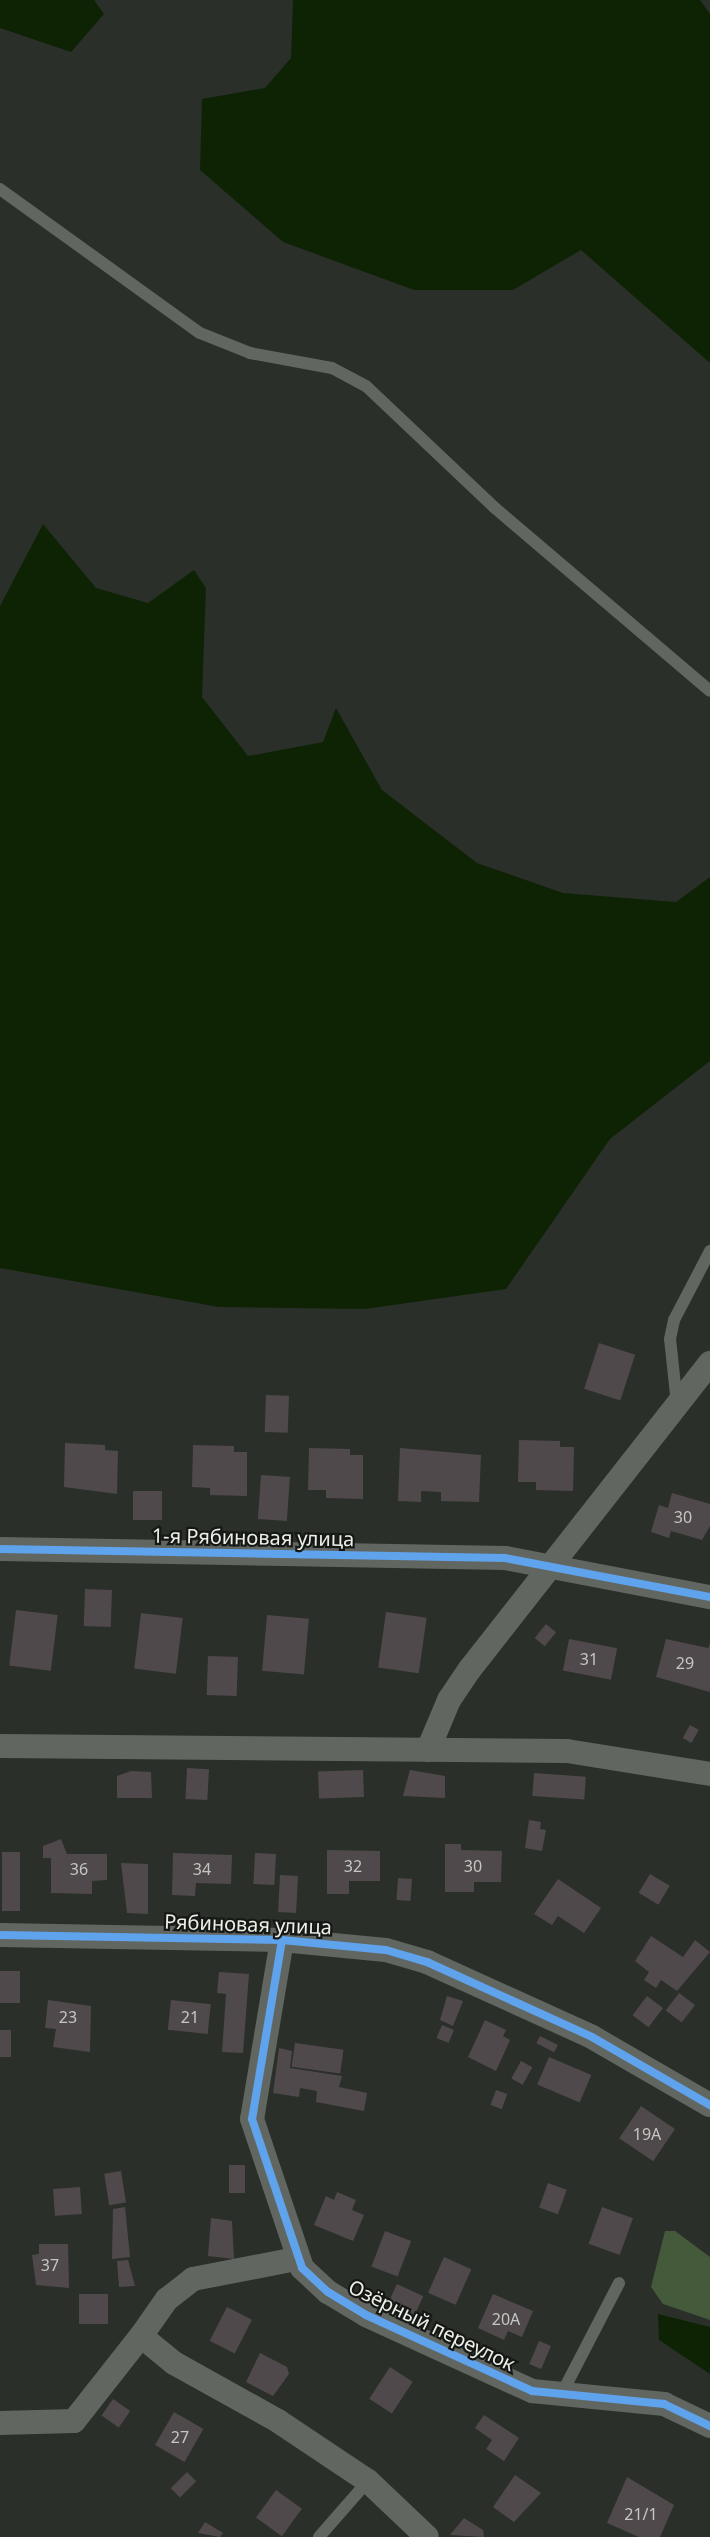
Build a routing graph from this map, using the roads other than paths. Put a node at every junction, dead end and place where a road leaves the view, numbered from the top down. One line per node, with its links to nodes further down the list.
1 (0, 189): 2 (lane)
2 (710, 691)
3 (710, 1251): 5 (lane)
4 (710, 1363): 5 (street)
5 (677, 1405): 7 (street)
6 (0, 1549): 7 (street, 1-я Рябиновая улица)
7 (553, 1563): 8 (street, 1-я Рябиновая улица); 10 (street)
8 (710, 1597)
9 (0, 1746): 10 (street)
10 (428, 1750): 11 (street)
11 (710, 1774)
12 (0, 1935): 13 (street, Рябиновая улица)
13 (282, 1940): 14 (street, Рябиновая улица); 15 (street, Озёрный переулок)
14 (710, 2105)
15 (296, 2259): 17 (street); 18 (street, Озёрный переулок)
16 (619, 2283): 18 (lane)
17 (141, 2337): 19 (street); 21 (street)
18 (560, 2396): 20 (street, Озёрный переулок)
19 (0, 2423)
20 (710, 2426)
21 (368, 2481): 22 (lane); 23 (street)
22 (320, 2537)
23 (427, 2537)

